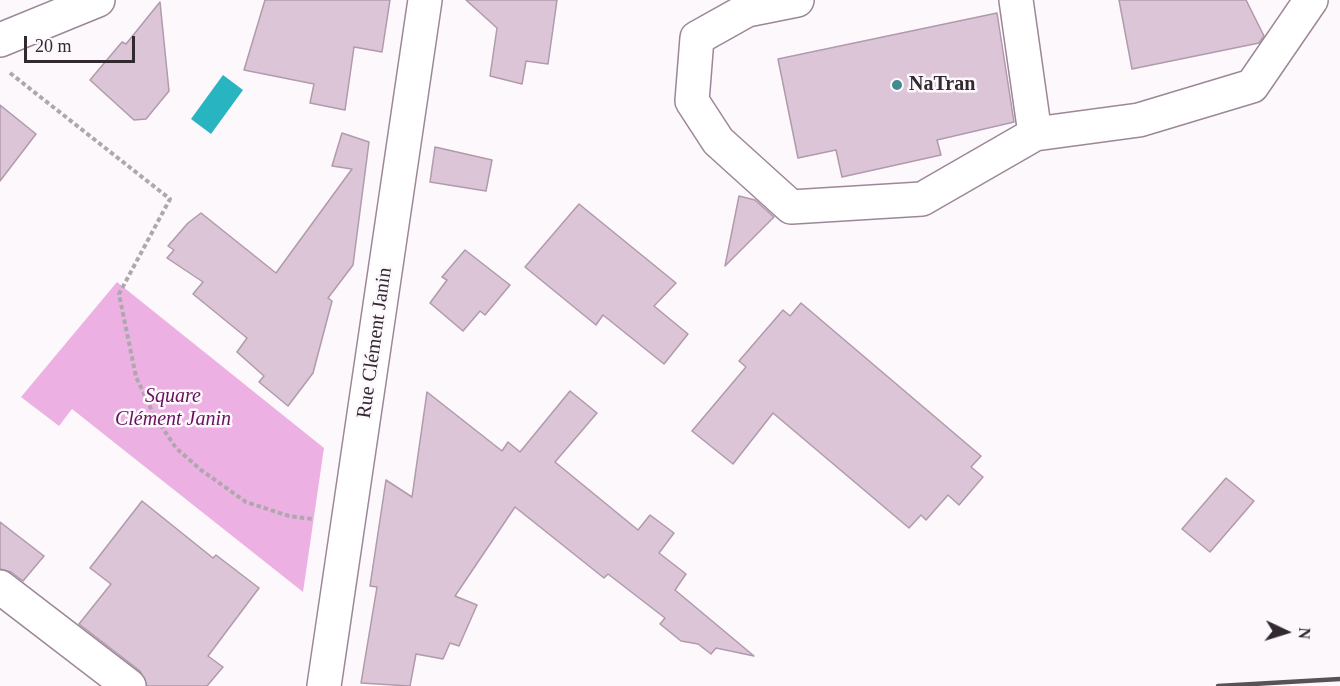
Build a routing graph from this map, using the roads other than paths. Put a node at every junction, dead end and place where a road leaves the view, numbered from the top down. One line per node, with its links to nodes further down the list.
1 (98, 0): 6 (street)
2 (425, 0): 10 (street, Rue Clément Janin)
3 (797, 0): 7 (street)
4 (1016, 0): 7 (street)
5 (1307, 2): 7 (street)
6 (0, 40)
7 (1035, 134)
8 (0, 587): 9 (street)
9 (129, 686)
10 (324, 686)

